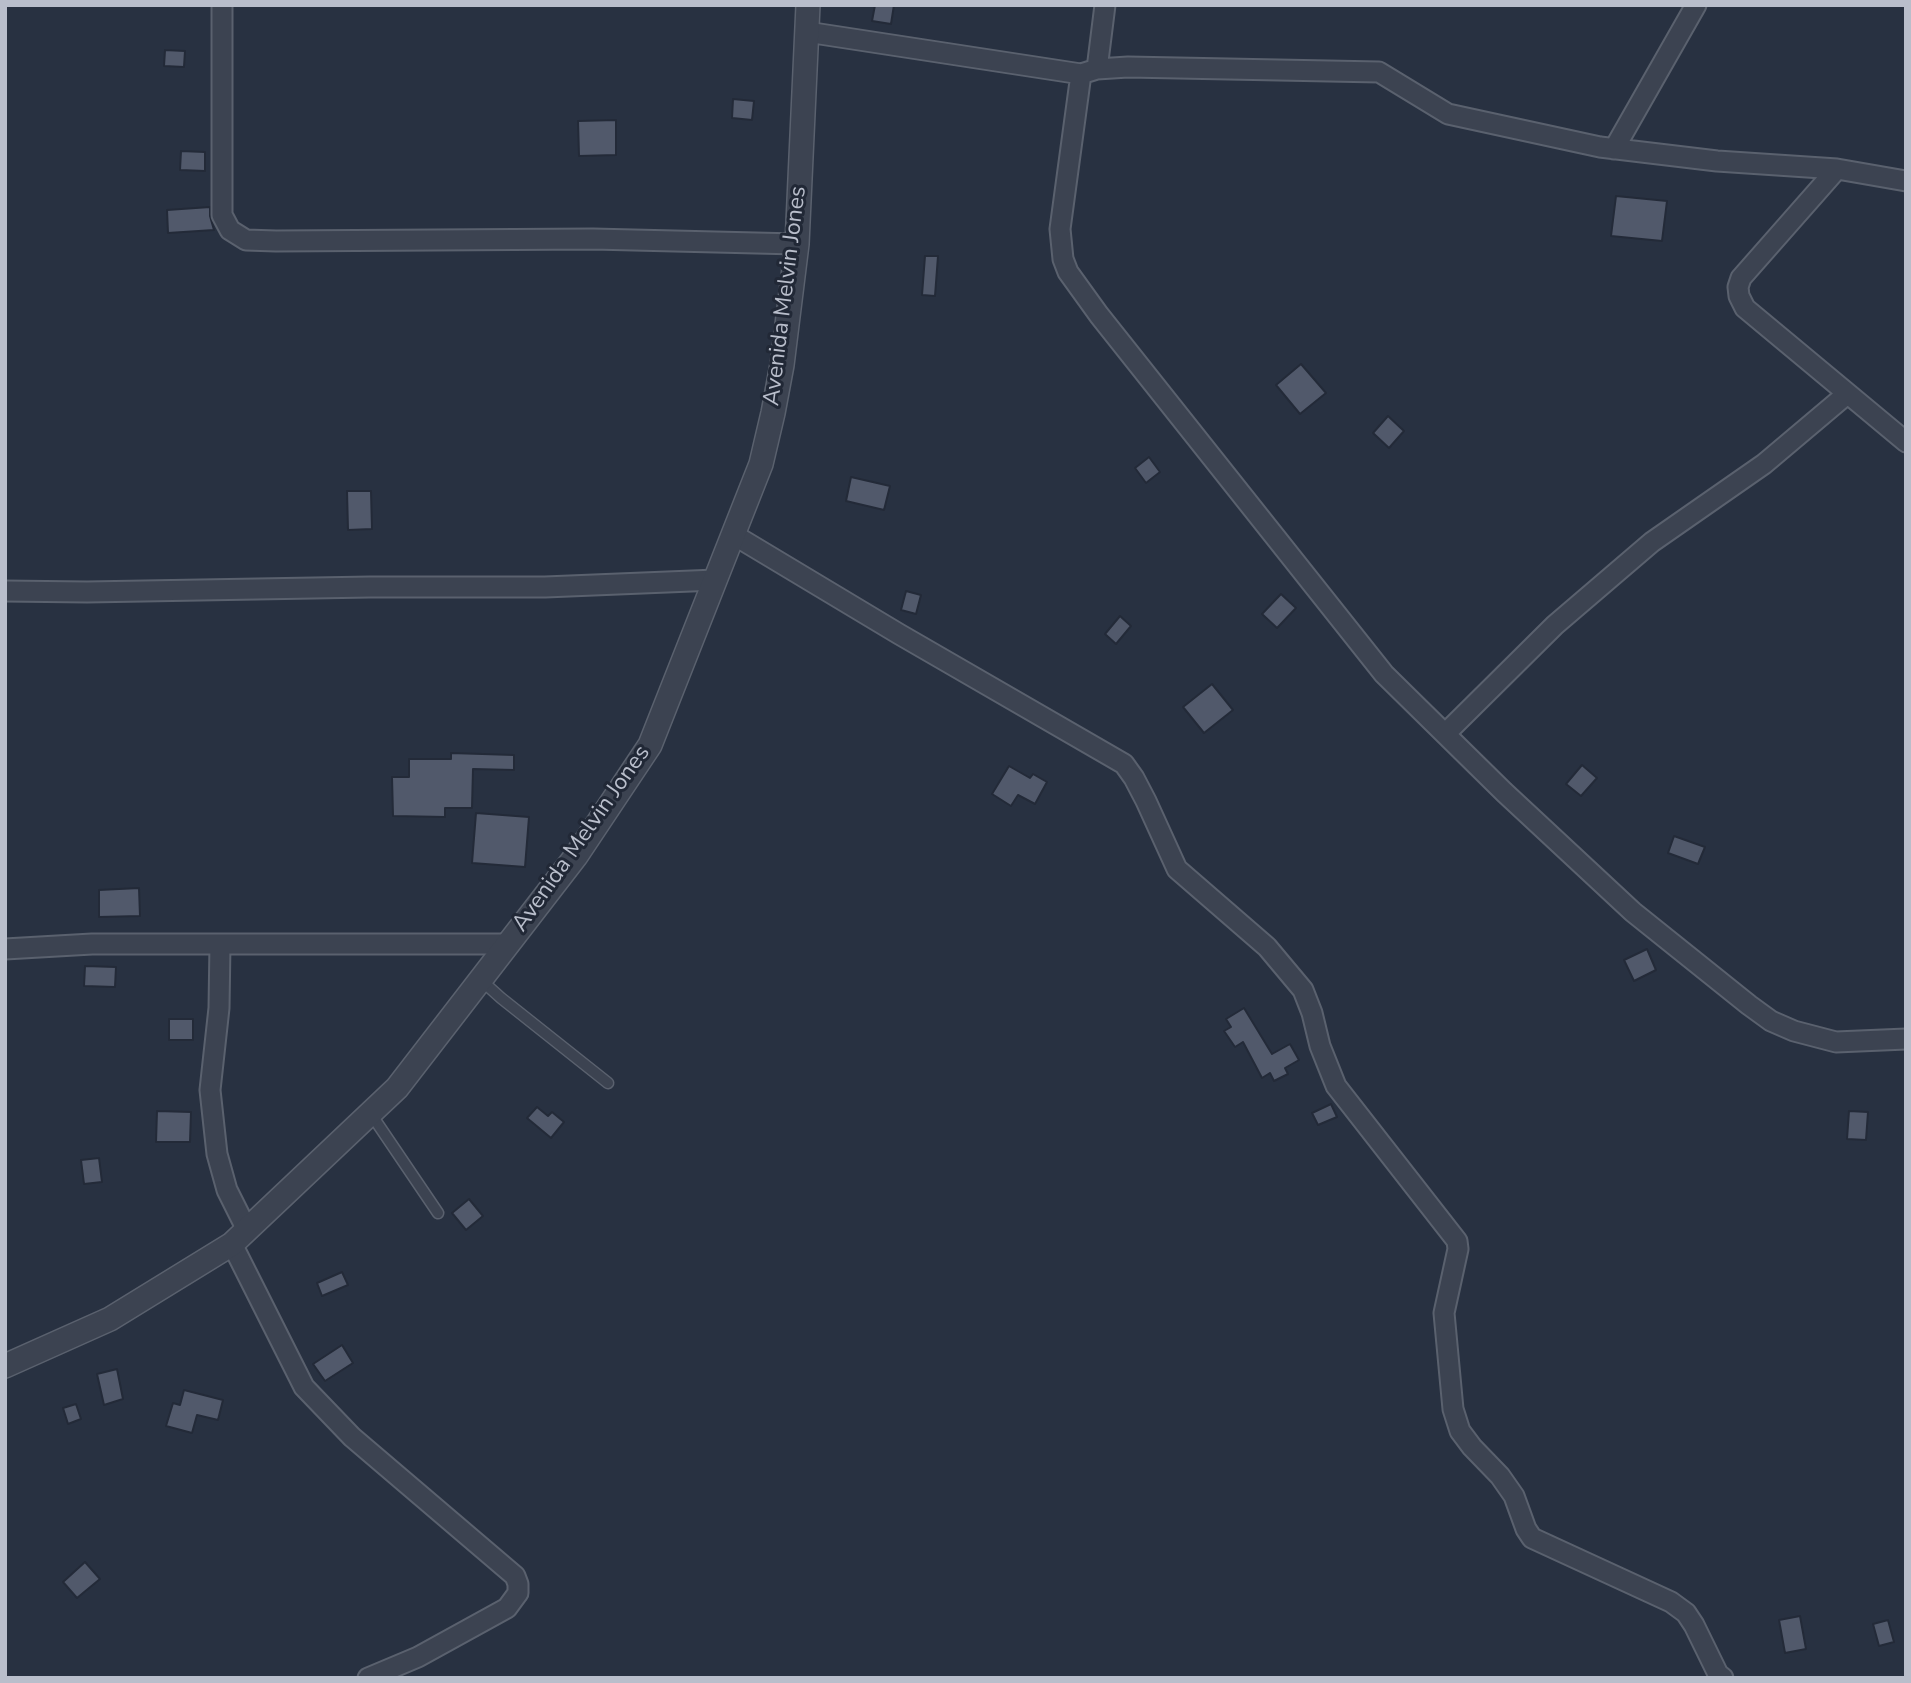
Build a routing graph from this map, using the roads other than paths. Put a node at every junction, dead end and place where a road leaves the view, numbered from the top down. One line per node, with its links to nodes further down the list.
1 (222, 5): 10 (street)
2 (808, 5): 5 (street, Avenida Melvin Jones)
3 (1105, 5): 6 (street)
4 (1696, 5): 7 (street)
5 (807, 32): 6 (street); 10 (street, Avenida Melvin Jones)
6 (1089, 71): 7 (street); 16 (street)
7 (1614, 149): 8 (street)
8 (1837, 169): 9 (street); 11 (street)
9 (1906, 181)
10 (797, 244): 13 (street, Avenida Melvin Jones)
11 (1847, 394): 12 (street); 16 (street)
12 (1906, 442)
13 (734, 535): 14 (street, Avenida Melvin Jones); 28 (street)
14 (716, 580): 15 (street); 18 (street, Avenida Melvin Jones)
15 (5, 591)
16 (1445, 734): 21 (street)
17 (220, 944): 18 (street); 19 (street); 25 (street)
18 (508, 944): 20 (street, Avenida Melvin Jones)
19 (5, 949)
20 (481, 980): 22 (lane); 23 (street, Avenida Melvin Jones)
21 (1906, 1039)
22 (608, 1083)
23 (370, 1114): 24 (lane); 25 (street, Avenida Melvin Jones)
24 (439, 1213)
25 (240, 1237): 26 (street, Avenida Melvin Jones); 27 (street)
26 (5, 1366)
27 (368, 1678)
28 (1723, 1678)

